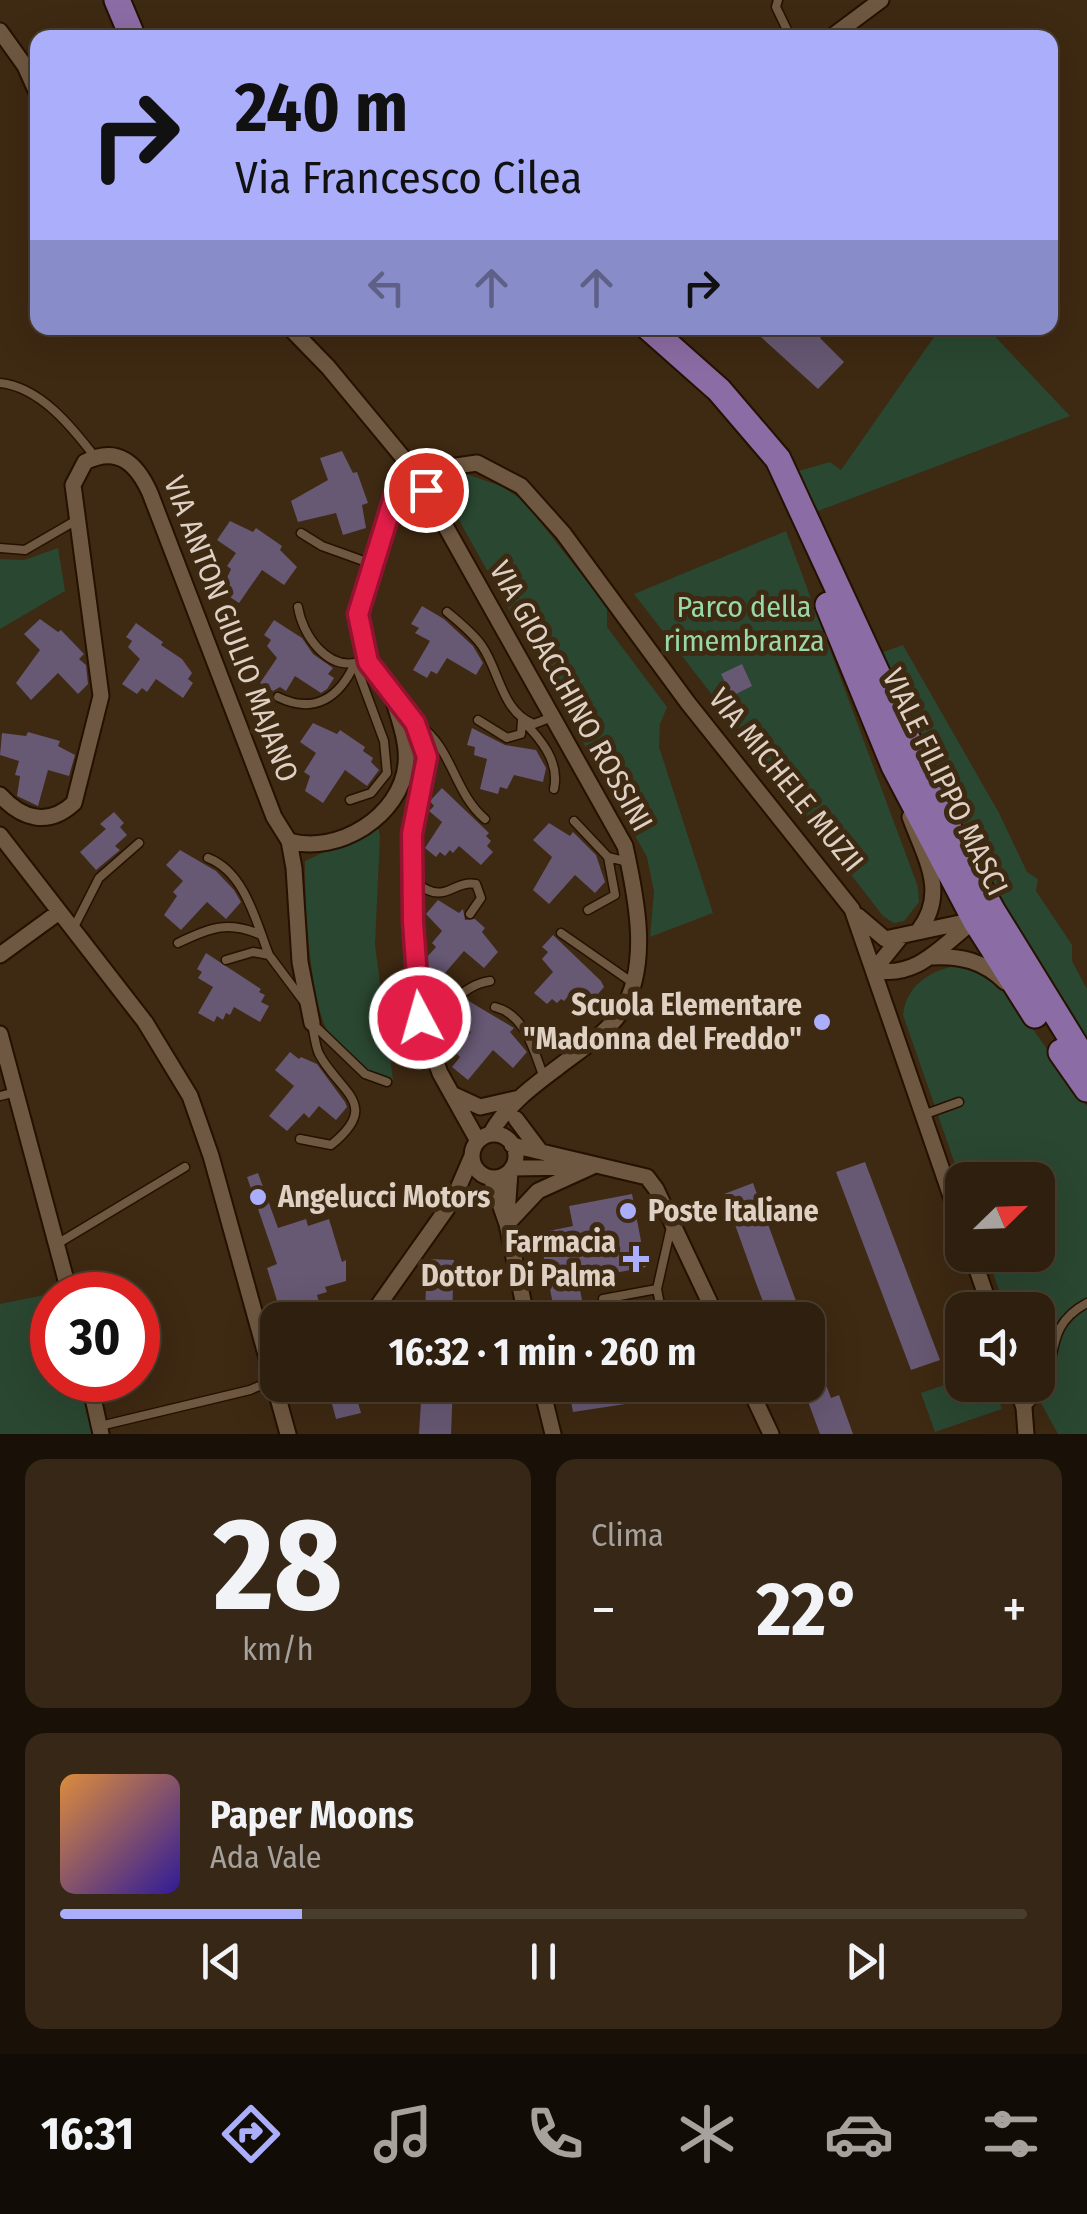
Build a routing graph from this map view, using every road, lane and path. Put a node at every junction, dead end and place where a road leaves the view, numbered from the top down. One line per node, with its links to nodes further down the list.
1 (116, 0): 4 (main road)
2 (778, 0): 5 (lane)
3 (881, 0): 6 (street)
4 (130, 30)
5 (787, 30)
6 (841, 30)
7 (0, 32): 8 (street)
8 (30, 77)
9 (296, 335): 14 (street, VIA GIOACCHINO ROSSINI)
10 (657, 335): 12 (main road, VIALE FILIPPO MASCI)
11 (0, 383): 13 (lane)
12 (753, 431): 28 (main road, VIALE FILIPPO MASCI); 45 (main road, VIALE FILIPPO MASCI)
13 (95, 457): 15 (street); 35 (street, VIA ANTON GIULIO MAJANO)
14 (416, 472): 18 (street); 24 (street, VIA GIOACCHINO ROSSINI); 42 (street, VIA MICHELE MUZII)
15 (75, 521): 17 (lane); 30 (street)
16 (301, 533): 18 (lane)
17 (0, 548)
18 (372, 564): 21 (street)
19 (298, 606): 21 (lane)
20 (447, 612): 26 (lane)
21 (361, 660): 22 (street); 23 (lane); 31 (lane)
22 (391, 694): 27 (street); 35 (street)
23 (278, 697)
24 (552, 717): 26 (lane); 39 (street, VIA GIOACCHINO ROSSINI)
25 (478, 720): 26 (lane)
26 (522, 720): 29 (lane)
27 (415, 723): 32 (lane); 40 (street)
28 (894, 766): 45 (main road, VIALE FILIPPO MASCI); 47 (street)
29 (554, 789)
30 (0, 795)
31 (350, 800)
32 (485, 819)
33 (574, 820): 38 (lane)
34 (0, 835): 43 (street)
35 (288, 841): 63 (street, VIA ANTON GIULIO MAJANO)
36 (138, 843): 46 (lane)
37 (208, 858): 49 (lane)
38 (608, 858): 39 (lane); 41 (lane)
39 (628, 862): 59 (street, VIA GIOACCHINO ROSSINI)
40 (412, 880): 44 (lane); 64 (street)
41 (588, 910)
42 (852, 910): 50 (street); 56 (street, VIA MICHELE MUZII)
43 (59, 912): 46 (street); 52 (street)
44 (470, 914)
45 (984, 914): 47 (street); 54 (street); 61 (main road, VIALE FILIPPO MASCI); 66 (main road, VIALE FILIPPO MASCI)
46 (73, 929): 98 (street)
47 (919, 930): 50 (street)
48 (561, 933): 59 (lane)
49 (261, 934): 51 (lane); 53 (lane)
50 (899, 938): 56 (street)
51 (178, 943)
52 (0, 955)
53 (268, 956): 55 (lane); 63 (lane)
54 (931, 957): 57 (street); 61 (street)
55 (226, 960)
56 (874, 970): 57 (street); 62 (street, VIA MICHELE MUZII)
57 (903, 972): 62 (street)
58 (490, 982): 64 (lane)
59 (633, 983): 67 (street, VIA GIOACCHINO ROSSINI)
60 (495, 1007): 67 (lane)
61 (1033, 1012): 69 (main road, VIALE FILIPPO MASCI)
62 (888, 1013): 74 (street, VIA MICHELE MUZII)
63 (310, 1015): 68 (lane); 76 (lane)
64 (420, 1018): 71 (street)
65 (0, 1034): 72 (street)
66 (1087, 1064)
67 (544, 1078): 70 (street, VIA GIOACCHINO ROSSINI)
68 (387, 1082)
69 (1087, 1090)
70 (526, 1091): 71 (street); 75 (street); 77 (street, VIA GIOACCHINO ROSSINI)
71 (450, 1093): 77 (street); 83 (street)
72 (8, 1094): 89 (street)
73 (959, 1102): 74 (lane)
74 (923, 1116): 85 (street, VIA MICHELE MUZII)
75 (516, 1118): 78 (street); 79 (street)
76 (300, 1139)
77 (482, 1141): 78 (street); 83 (street, VIA GIOACCHINO ROSSINI); 84 (street)
78 (510, 1143): 79 (street); 82 (street)
79 (542, 1154): 80 (street)
80 (595, 1166): 82 (street); 87 (street); 88 (street)
81 (185, 1167): 89 (lane)
82 (511, 1170): 84 (street); 88 (street)
83 (465, 1173): 86 (street, VIA GIOACCHINO ROSSINI)
84 (488, 1177): 86 (street); 88 (street)
85 (945, 1179)
86 (453, 1200): 92 (street)
87 (672, 1223): 91 (lane); 96 (street)
88 (507, 1224): 93 (street)
89 (57, 1244): 90 (street)
90 (64, 1272)
91 (657, 1289): 94 (lane); 95 (lane)
92 (381, 1302)
93 (523, 1302)
94 (603, 1302)
95 (660, 1302)
96 (709, 1302)
97 (1087, 1303): 106 (lane)
98 (260, 1327)
99 (260, 1386): 107 (lane)
100 (94, 1402): 107 (street)
101 (275, 1402): 108 (street)
102 (280, 1402): 109 (street)
103 (545, 1402): 110 (street)
104 (756, 1402): 111 (street)
105 (1022, 1402): 106 (street)
106 (1024, 1408): 112 (street)
107 (100, 1430)
108 (275, 1434)
109 (288, 1434)
110 (552, 1434)
111 (772, 1434)
112 (1026, 1434)

